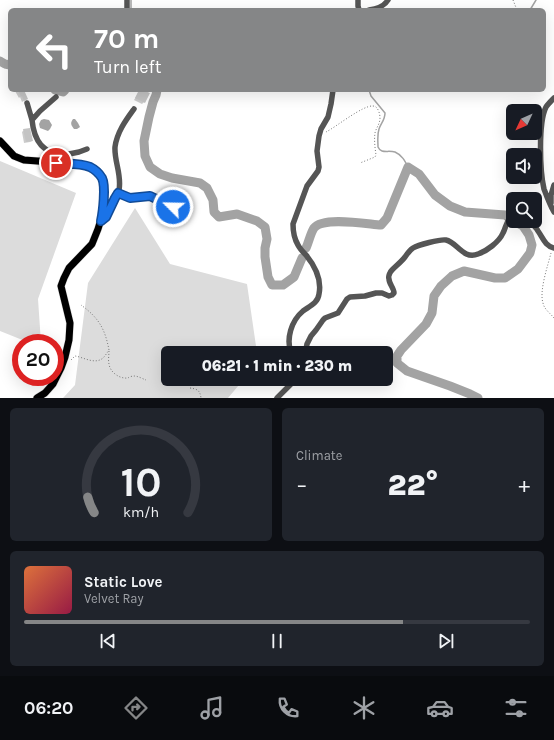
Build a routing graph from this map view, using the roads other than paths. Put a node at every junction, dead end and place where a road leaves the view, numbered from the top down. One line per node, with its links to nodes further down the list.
1 (388, 0): 2 (street)
2 (380, 8)
3 (333, 92): 21 (street)
4 (56, 97): 8 (street)
5 (554, 98): 14 (street)
6 (27, 103): 8 (street)
7 (134, 109): 13 (street)
8 (32, 120): 11 (street)
9 (0, 142): 11 (main road)
10 (87, 149): 11 (street)
11 (55, 160): 17 (main road)
12 (554, 185): 14 (street)
13 (118, 193): 15 (street); 17 (street)
14 (551, 206): 16 (street)
15 (173, 207)
16 (554, 212)
17 (101, 221): 24 (main road)
18 (506, 227): 22 (street)
19 (536, 228): 20 (street)
20 (553, 248)
21 (289, 346)
22 (307, 346)
23 (288, 386): 25 (street)
24 (37, 398)
25 (277, 398)

